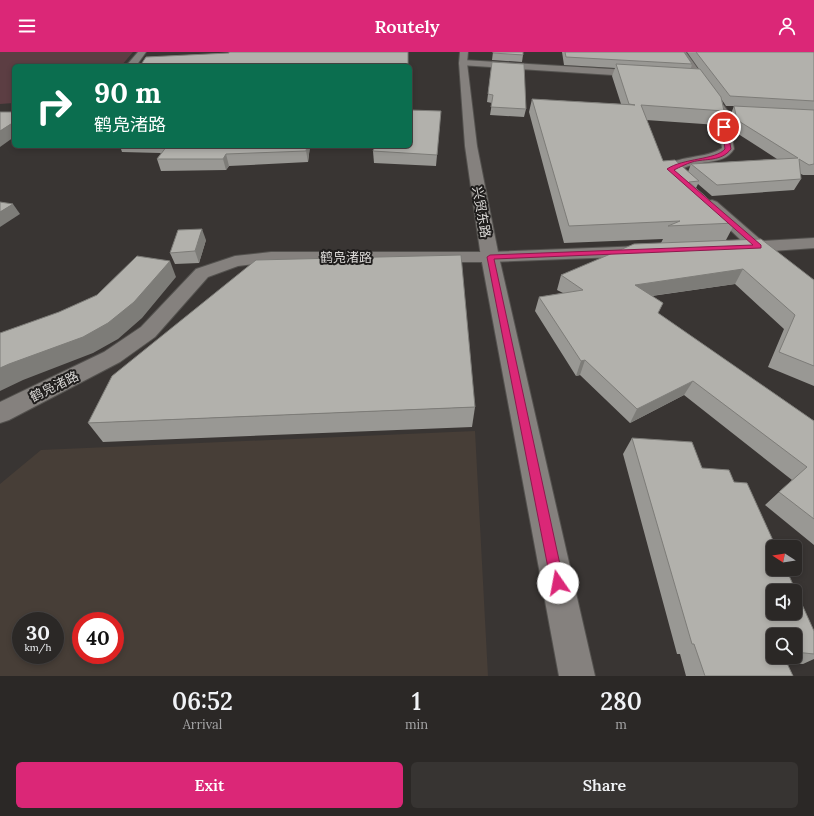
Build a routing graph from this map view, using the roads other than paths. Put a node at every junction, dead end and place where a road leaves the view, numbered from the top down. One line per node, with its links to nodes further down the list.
1 (142, 52): 4 (street)
2 (682, 52): 7 (street)
3 (464, 58): 5 (street); 12 (street, 兴贸东路)
4 (133, 64)
5 (656, 74)
6 (685, 76): 7 (street)
7 (699, 77): 9 (street)
8 (814, 243): 9 (street)
9 (759, 247): 10 (street)
10 (727, 248)
11 (656, 251): 12 (street, 鹤凫渚路)
12 (490, 257): 13 (street, 鹤凫渚路); 14 (street, 兴贸东路)
13 (0, 413)
14 (577, 676)

